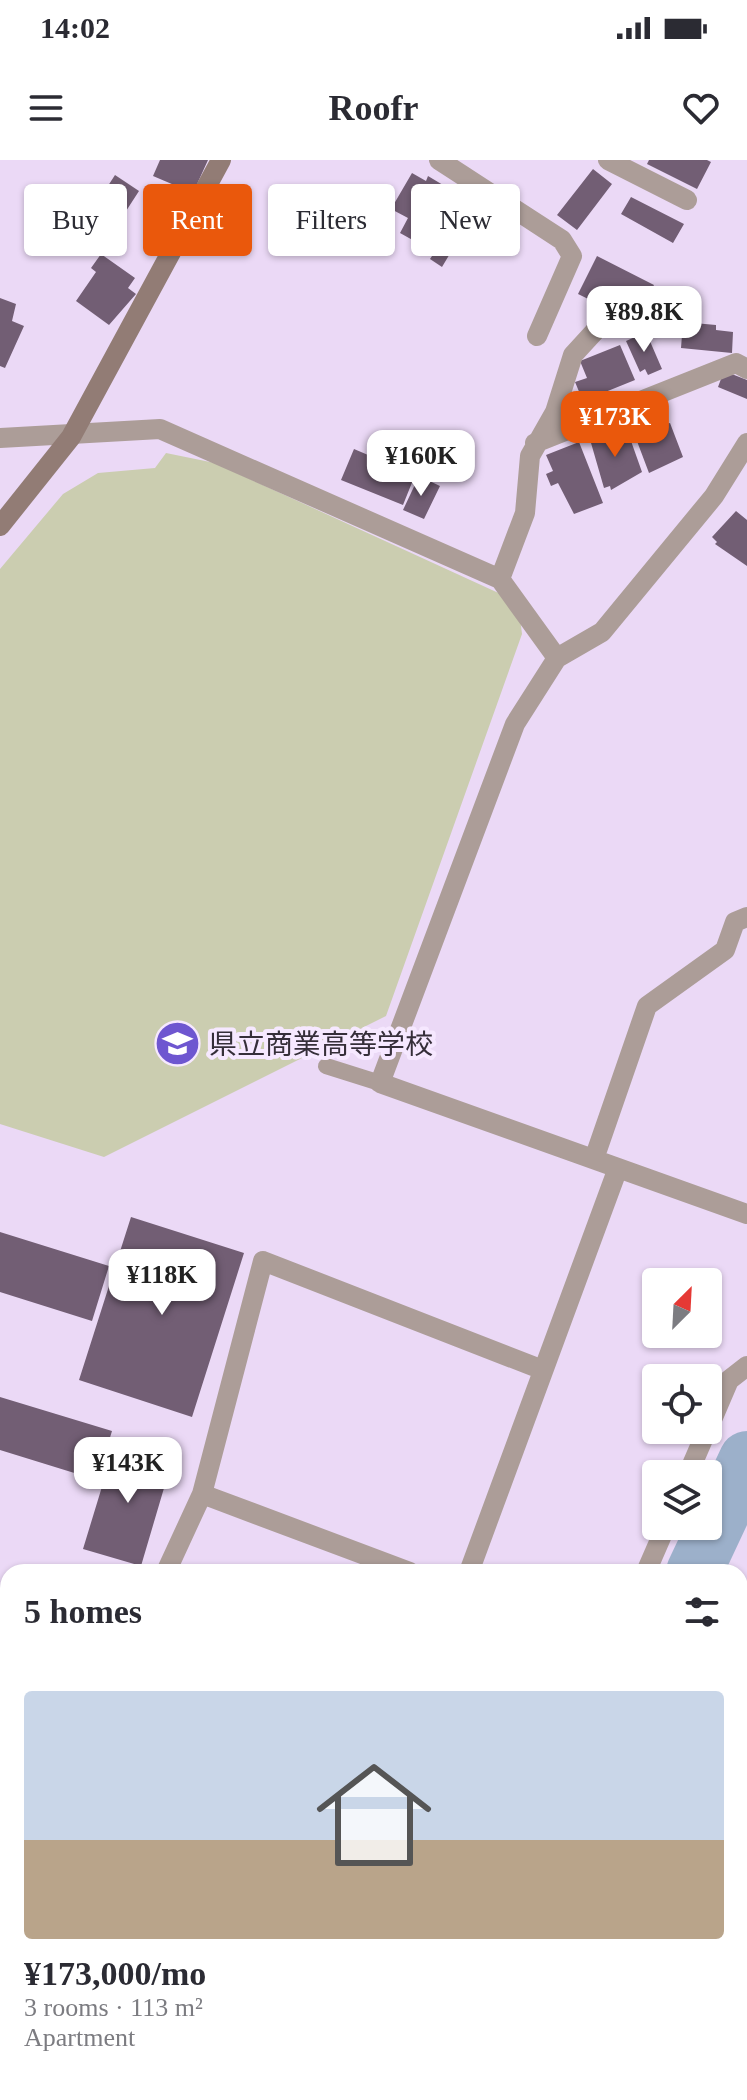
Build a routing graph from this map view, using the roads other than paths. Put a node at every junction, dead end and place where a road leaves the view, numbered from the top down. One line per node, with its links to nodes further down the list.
1 (221, 160): 8 (street)
2 (439, 160): 6 (street)
3 (608, 160): 4 (street)
4 (687, 200)
5 (595, 331): 10 (street)
6 (537, 336)
7 (747, 369): 10 (street)
8 (71, 437): 9 (street); 12 (street); 13 (street)
9 (0, 438)
10 (535, 443): 13 (street)
11 (747, 443): 14 (street)
12 (0, 526)
13 (500, 579): 14 (street)
14 (557, 658): 17 (street)
15 (747, 917): 18 (street)
16 (326, 1066): 17 (lane)
17 (380, 1083): 18 (street)
18 (594, 1159): 19 (street)
19 (618, 1168): 20 (street); 22 (street)
20 (747, 1214)
21 (747, 1366): 23 (street)
22 (543, 1370): 24 (street); 28 (street)
23 (722, 1396)
24 (202, 1494): 26 (street); 27 (street)
25 (660, 1540): 29 (street)
26 (170, 1564)
27 (389, 1564)
28 (472, 1564)
29 (649, 1564)

